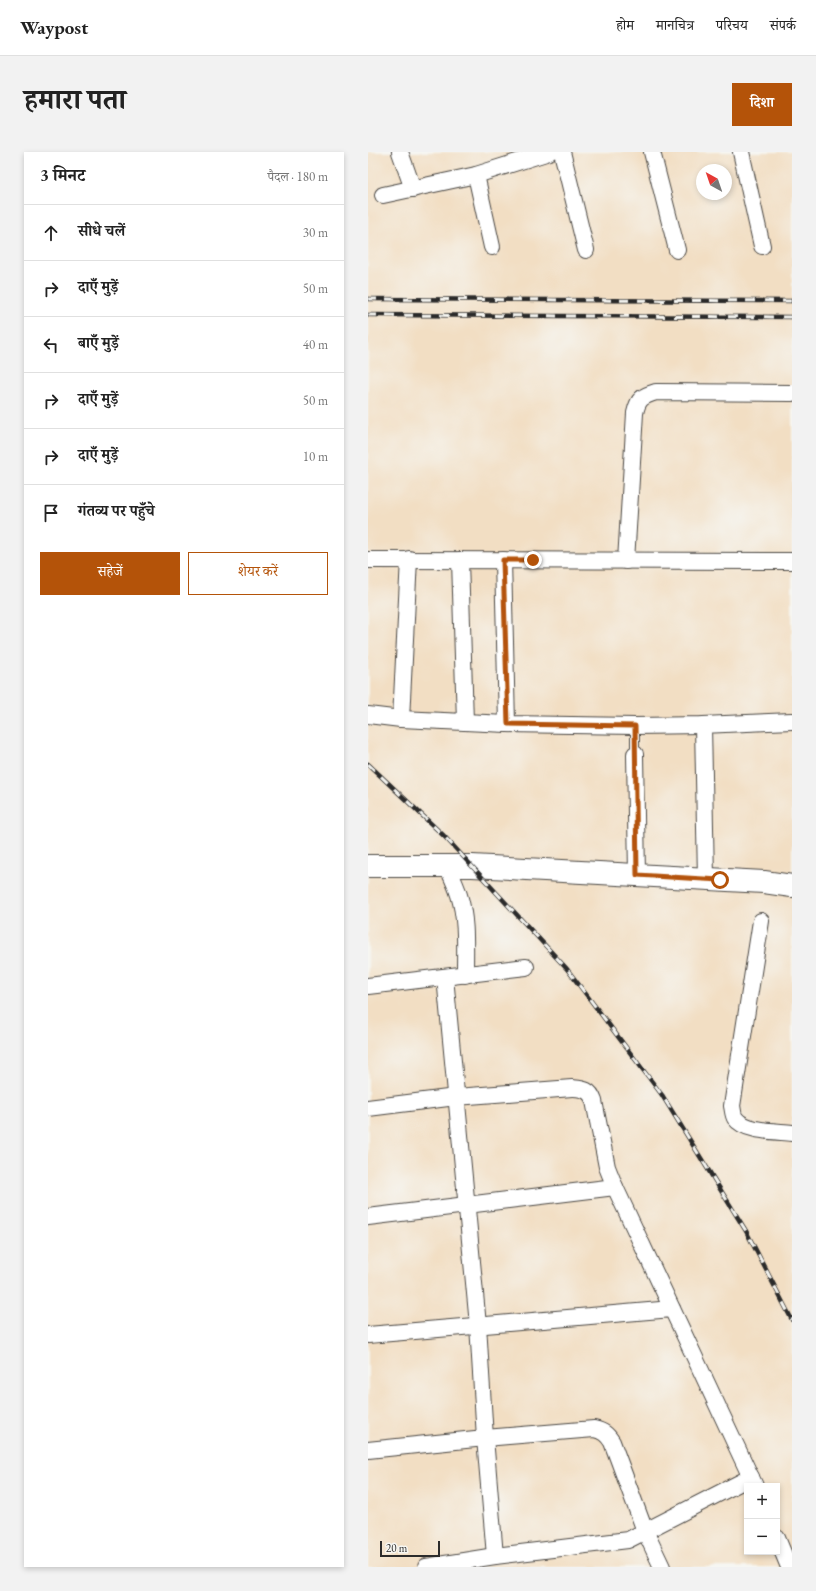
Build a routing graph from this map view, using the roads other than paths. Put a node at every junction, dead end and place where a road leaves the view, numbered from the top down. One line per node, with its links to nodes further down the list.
1 (400, 152): 7 (street)
2 (549, 152): 6 (street)
3 (562, 152): 11 (street)
4 (652, 152): 12 (street)
5 (741, 152): 9 (street)
6 (476, 175): 7 (street); 10 (street)
7 (413, 189): 8 (street)
8 (383, 196)
9 (762, 246)
10 (492, 247)
11 (586, 250)
12 (676, 250)
13 (792, 394): 18 (street)
14 (409, 559): 15 (street); 16 (street); 21 (street)
15 (368, 560)
16 (460, 560): 17 (street); 23 (street)
17 (503, 560): 18 (street); 24 (street)
18 (626, 561): 19 (street)
19 (792, 561)
20 (368, 715): 21 (street)
21 (401, 719): 23 (street)
22 (792, 721): 26 (street)
23 (465, 722): 24 (street)
24 (508, 724): 25 (street)
25 (635, 726): 26 (street); 27 (lane)
26 (703, 726): 31 (street)
27 (635, 754): 30 (street)
28 (368, 866): 29 (street)
29 (447, 866): 30 (street); 35 (street)
30 (637, 875): 31 (street)
31 (706, 879): 32 (street)
32 (792, 886)
33 (761, 921): 40 (street)
34 (526, 968): 35 (street)
35 (465, 975): 36 (street)
36 (445, 977): 37 (street); 38 (street)
37 (368, 986)
38 (456, 1097): 39 (street); 41 (street); 42 (street)
39 (368, 1108)
40 (792, 1133)
41 (615, 1187): 42 (street); 44 (street)
42 (467, 1205): 43 (street); 45 (street)
43 (368, 1217)
44 (672, 1309): 45 (street); 49 (street)
45 (478, 1325): 46 (street); 47 (street)
46 (368, 1334)
47 (485, 1438): 48 (street); 50 (street); 52 (street)
48 (368, 1450)
49 (753, 1482): 50 (street)
50 (645, 1531): 52 (street); 54 (street)
51 (780, 1545): 55 (street)
52 (495, 1556): 53 (street)
53 (426, 1567)
54 (662, 1567)
55 (790, 1567)

